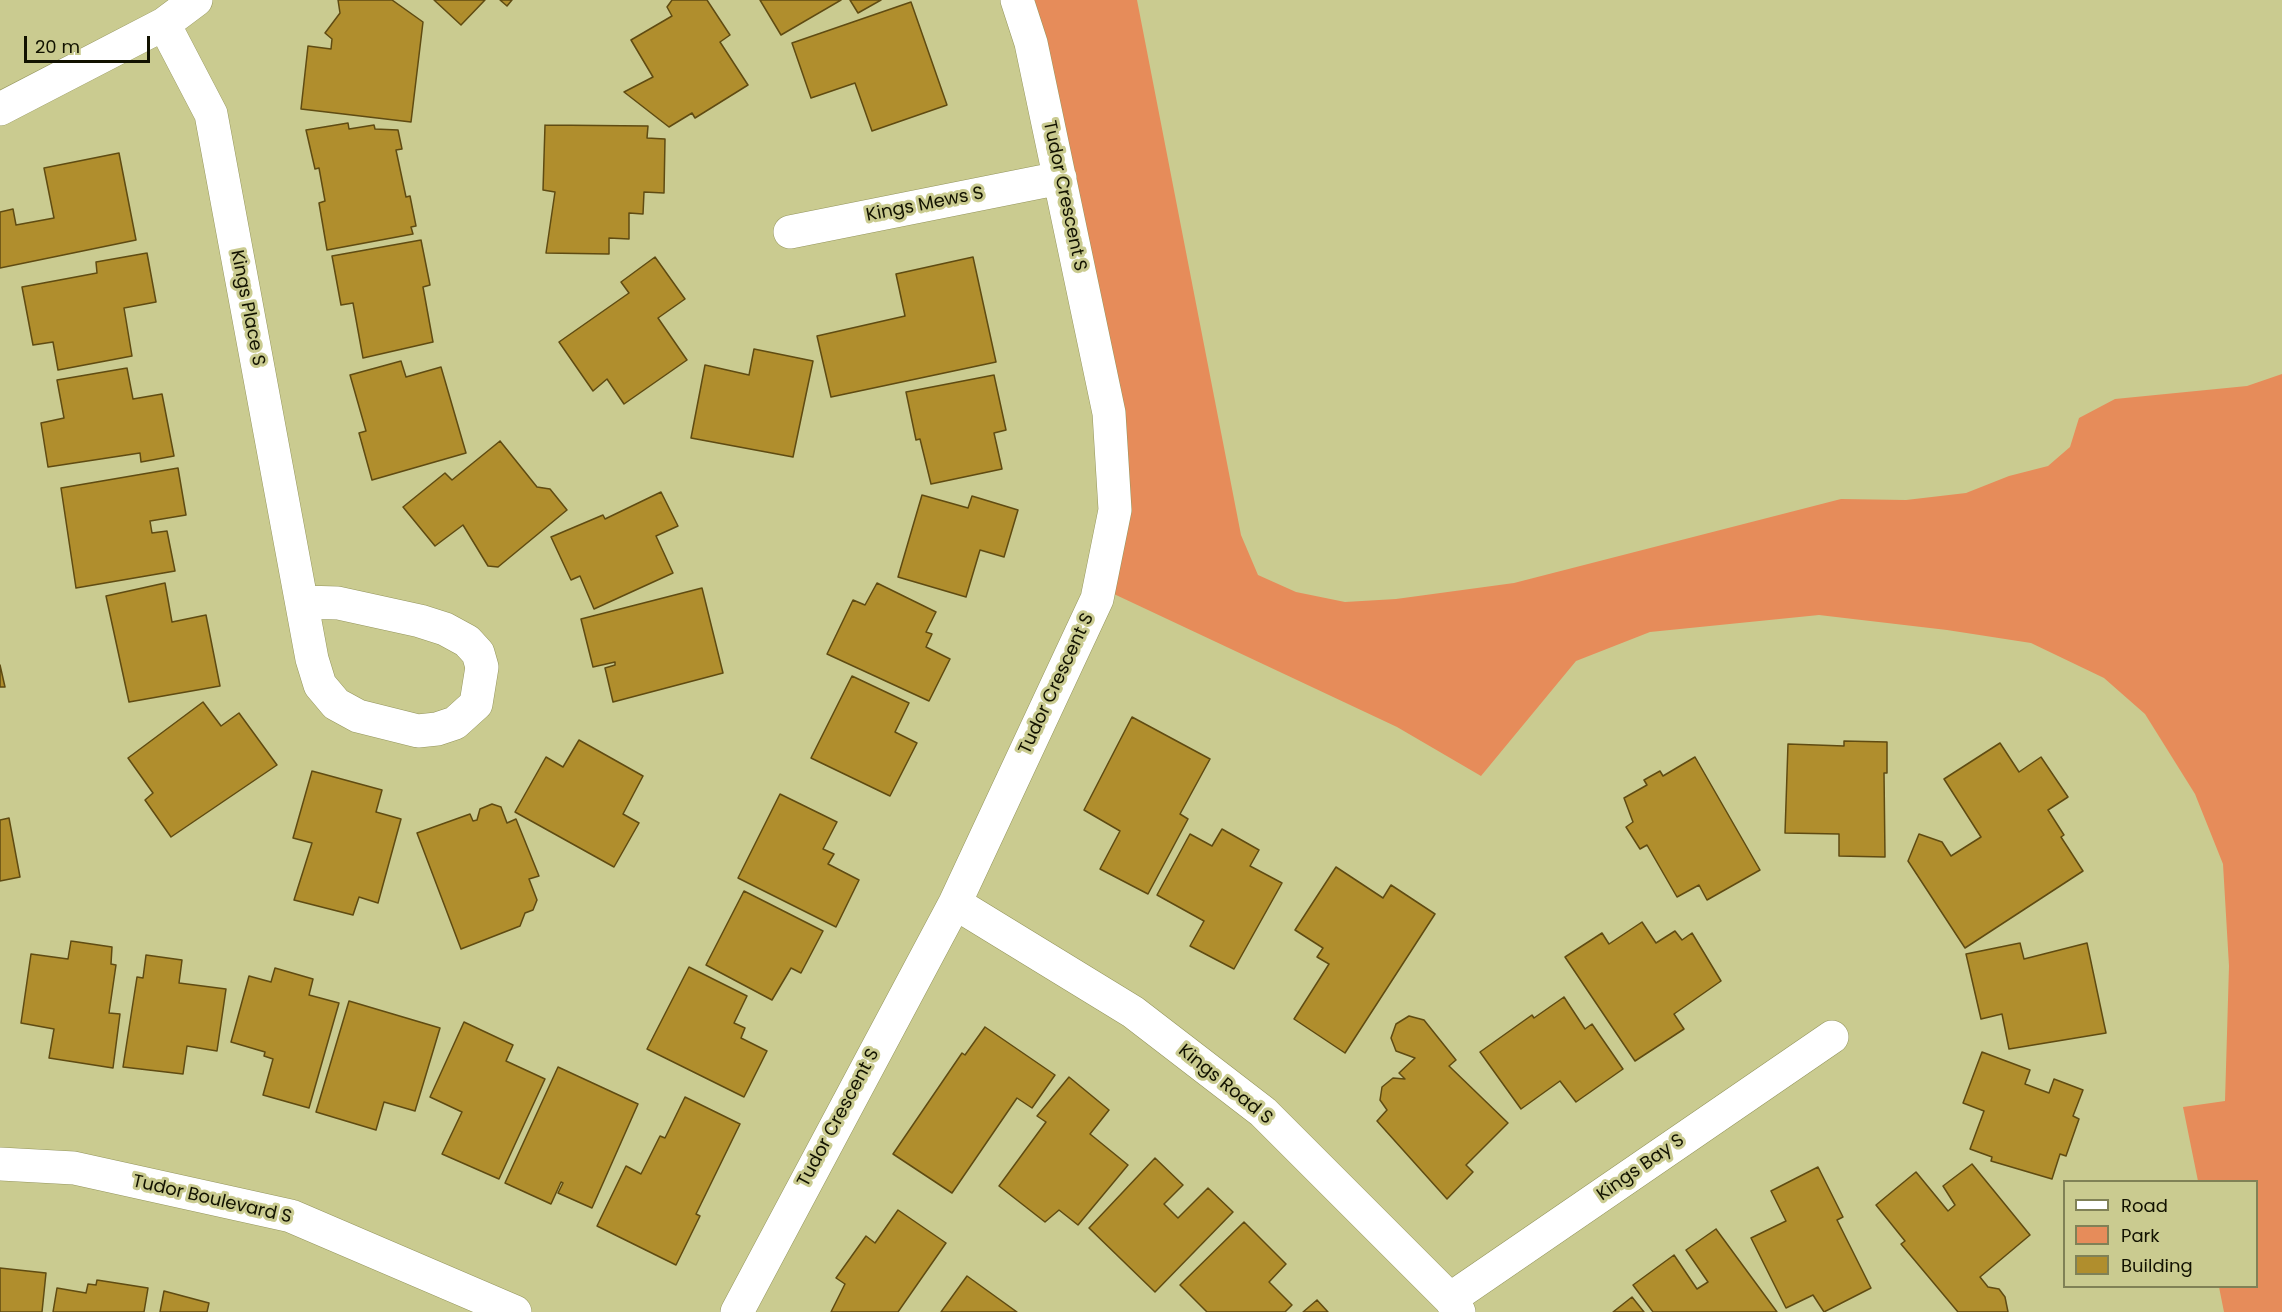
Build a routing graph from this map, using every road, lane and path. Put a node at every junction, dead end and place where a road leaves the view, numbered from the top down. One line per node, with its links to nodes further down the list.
1 (196, 0): 3 (street)
2 (1017, 0): 5 (street, Tudor Crescent S)
3 (164, 24): 4 (street); 7 (street, Kings Place S)
4 (0, 109)
5 (1060, 178): 6 (street, Kings Mews S); 8 (street, Tudor Crescent S)
6 (790, 232)
7 (303, 602): 7 (street, Kings Place S)
8 (955, 903): 11 (street, Kings Road S); 13 (street, Tudor Crescent S)
9 (1832, 1037): 11 (street, Kings Bay S)
10 (0, 1164): 12 (street, Tudor Boulevard S)
11 (1454, 1306)
12 (515, 1312)
13 (737, 1312)

